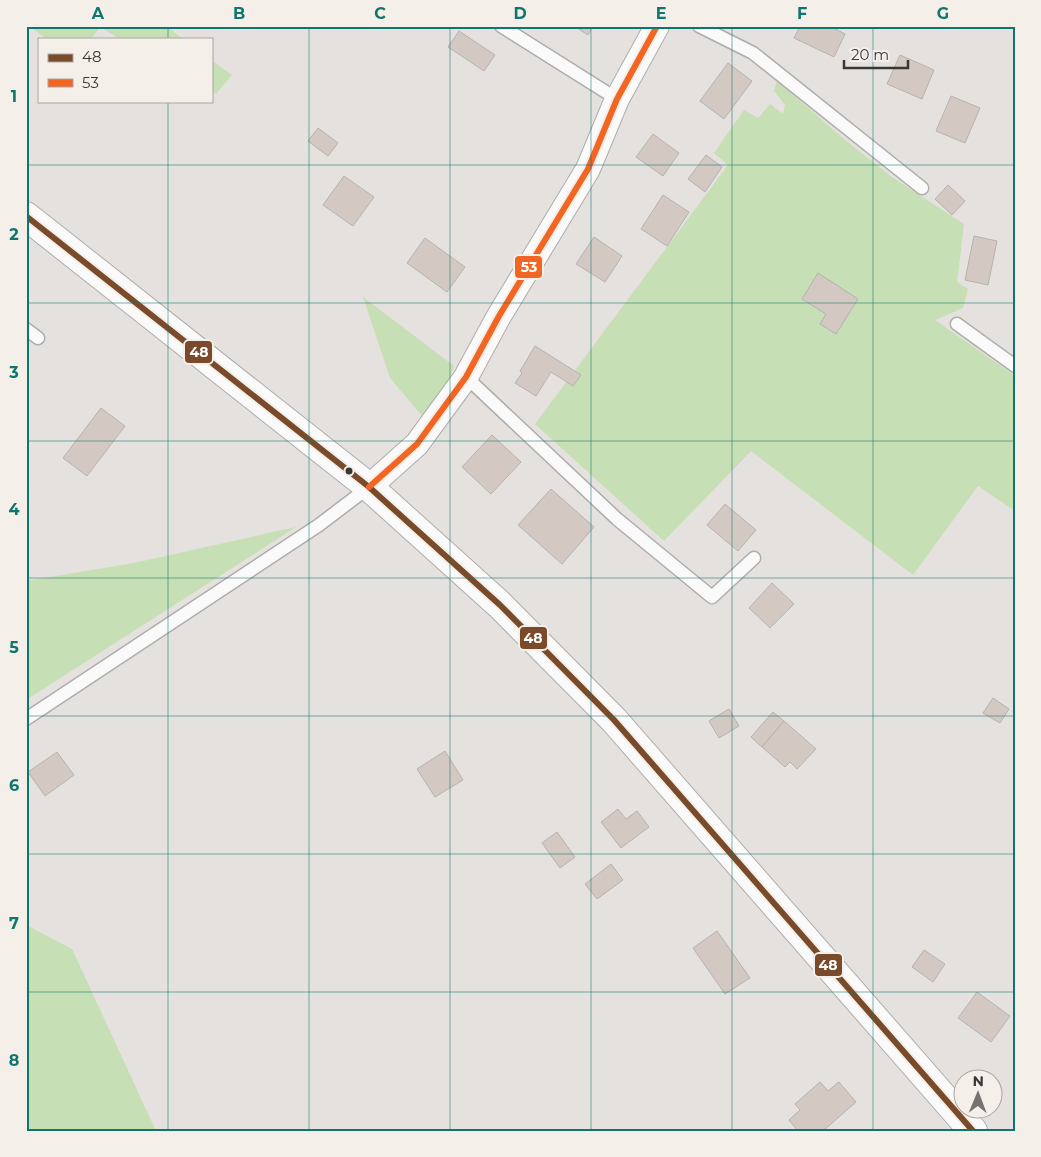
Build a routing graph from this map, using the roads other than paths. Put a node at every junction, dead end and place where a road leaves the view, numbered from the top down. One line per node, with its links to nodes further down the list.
1 (501, 26): 4 (lane)
2 (657, 26): 4 (street)
3 (699, 26): 5 (lane)
4 (617, 99): 11 (street)
5 (922, 188)
6 (26, 216): 12 (street)
7 (958, 324): 10 (lane)
8 (26, 329): 9 (lane)
9 (38, 338)
10 (1015, 366)
11 (466, 377): 12 (street); 13 (lane)
12 (369, 487): 14 (lane); 15 (street)
13 (754, 558)
14 (26, 719)
15 (973, 1131)

